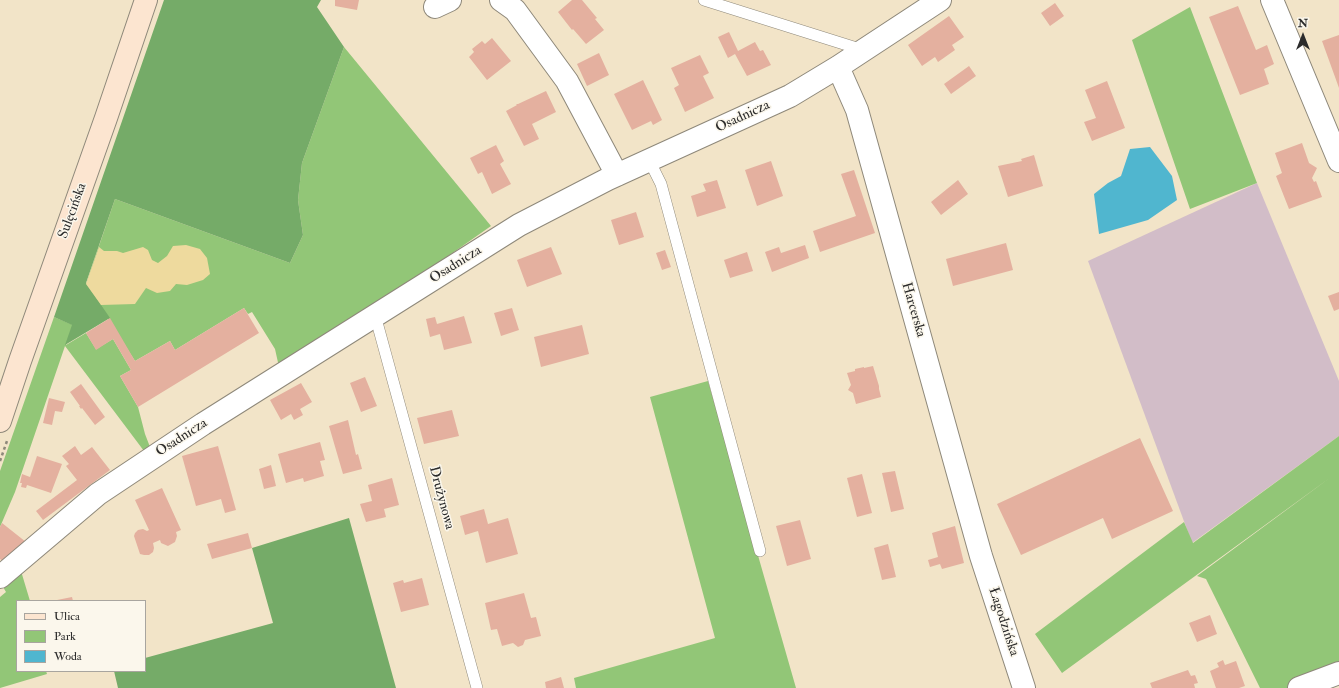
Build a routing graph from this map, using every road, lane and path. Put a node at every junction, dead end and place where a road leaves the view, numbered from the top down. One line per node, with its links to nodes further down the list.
1 (146, 0): 12 (street, Sulęcińska)
2 (501, 0): 10 (street)
3 (704, 0): 6 (lane)
4 (940, 0): 6 (street, Osadnicza)
5 (1272, 0): 9 (street)
6 (864, 50): 7 (street, Osadnicza)
7 (838, 68): 8 (street, Osadnicza); 14 (street, Harcerska)
8 (649, 160): 10 (street, Osadnicza); 13 (lane)
9 (1339, 161)
10 (618, 175): 11 (street, Osadnicza)
11 (375, 315): 15 (street, Osadnicza); 17 (lane, Drużynowa)
12 (0, 421)
13 (760, 551)
14 (981, 556): 18 (street, Łagodzińska)
15 (0, 577)
16 (1339, 673): 19 (street)
17 (477, 688)
18 (1024, 688)
19 (1299, 688)

